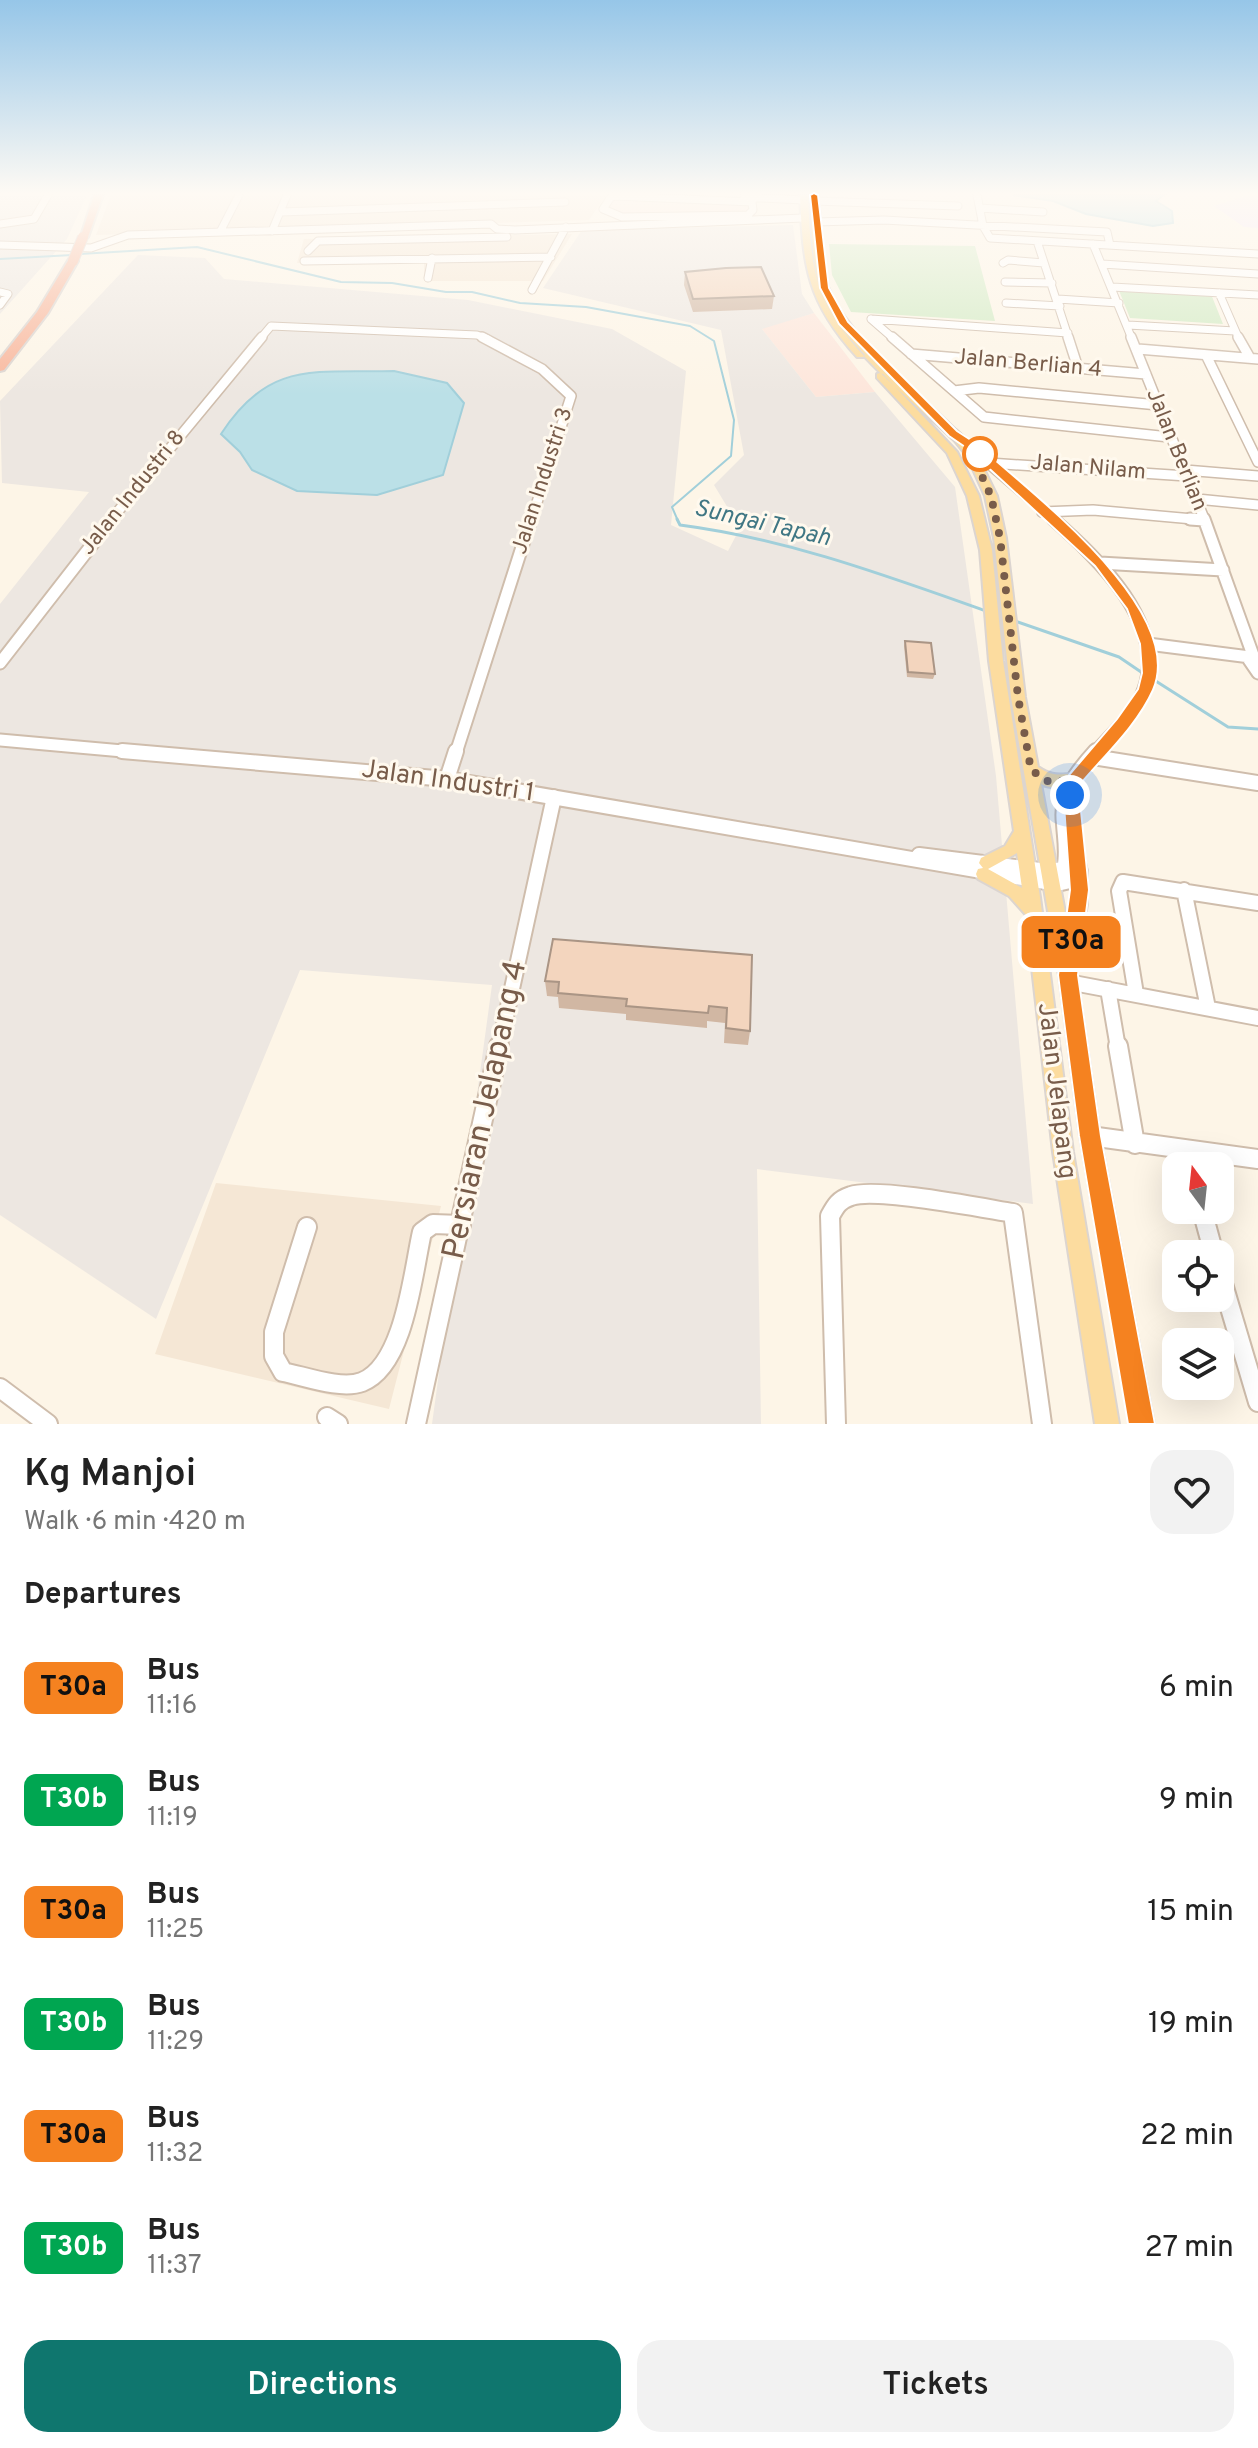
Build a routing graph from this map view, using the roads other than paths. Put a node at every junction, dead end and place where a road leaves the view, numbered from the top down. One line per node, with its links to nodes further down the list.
1 (73, 261): 34 (highway, bridge)
2 (431, 261): 12 (street)
3 (548, 261): 16 (street)
4 (809, 261): 41 (main road, Jalan Jelapang)
5 (821, 261): 39 (main road, Jalan Jelapang)
6 (1006, 261): 8 (street)
7 (1025, 261): 9 (street)
8 (1003, 263)
9 (1044, 263): 14 (street)
10 (1102, 264): 11 (street); 15 (street, Jalan Berlian)
11 (1258, 274)
12 (428, 278)
13 (1005, 282): 14 (street)
14 (1052, 283): 21 (street)
15 (1112, 287): 18 (street); 22 (street, Jalan Berlian)
16 (532, 290)
17 (0, 292): 23 (street)
18 (1219, 293): 19 (street); 27 (street)
19 (1258, 295)
20 (1006, 303): 21 (street)
21 (1059, 303): 22 (street); 28 (street)
22 (1119, 303): 24 (street, Jalan Berlian)
23 (0, 305)
24 (1128, 325): 27 (street); 30 (street, Jalan Berlian)
25 (271, 326): 54 (street, Jalan Industri 8); 59 (street, Jalan Industri 3)
26 (998, 327): 28 (street); 29 (street); 31 (street)
27 (1235, 331): 33 (street)
28 (1068, 333): 35 (street)
29 (1000, 340)
30 (1138, 349): 32 (street); 36 (street, Jalan Berlian)
31 (911, 354): 35 (street, Jalan Berlian 4); 37 (street)
32 (1206, 355): 33 (street); 42 (street)
33 (1254, 358)
34 (0, 367)
35 (1078, 368): 36 (street, Jalan Berlian 4)
36 (1146, 374): 38 (street, Jalan Berlian)
37 (954, 391): 38 (street); 40 (street)
38 (1158, 405): 40 (street, Jalan Berlian)
39 (953, 433): 41 (main road); 43 (main road, Jalan Jelapang)
40 (1169, 437): 44 (street, Jalan Berlian)
41 (952, 452): 43 (main road); 63 (main road, Jalan Jelapang)
42 (1258, 462)
43 (983, 466): 44 (street, Jalan Nilam); 48 (street); 58 (main road, Jalan Jelapang)
44 (1186, 473): 45 (street, Jalan Nilam); 46 (street, Jalan Berlian)
45 (1258, 476)
46 (1197, 499): 47 (street); 49 (street, Jalan Berlian)
47 (1258, 505)
48 (1042, 512): 49 (street); 50 (street)
49 (1204, 520): 51 (street, Jalan Berlian)
50 (1100, 563): 51 (street); 52 (street)
51 (1223, 570): 53 (street, Jalan Berlian)
52 (1148, 644): 53 (street); 57 (street)
53 (1253, 658): 55 (street, Jalan Berlian)
54 (0, 663)
55 (1258, 673)
56 (0, 740): 59 (street, Jalan Industri 1)
57 (1093, 757): 60 (street); 61 (street)
58 (1031, 770): 60 (main road); 67 (main road, Jalan Jelapang)
59 (447, 779): 62 (street, Jalan Industri 1)
60 (1075, 780): 65 (street); 67 (street)
61 (1258, 783)
62 (554, 797): 64 (street, Jalan Industri 1); 81 (street, Persiaran Jelapang 4)
63 (1021, 831): 64 (main road); 66 (main road, Jalan Jelapang)
64 (986, 869): 66 (street, Jalan Industri 1); 70 (main road)
65 (1079, 870): 67 (street); 71 (main road)
66 (1028, 874): 67 (street, Jalan Industri 1); 70 (main road, Jalan Jelapang)
67 (1049, 877): 71 (main road, Jalan Jelapang)
68 (1184, 890): 69 (street); 73 (street); 74 (street)
69 (1258, 903)
70 (1034, 914): 90 (main road, Jalan Jelapang)
71 (1068, 978): 72 (street); 76 (main road, Jalan Jelapang)
72 (1108, 989): 73 (street); 77 (street)
73 (1136, 994): 74 (street)
74 (1208, 1008): 75 (street)
75 (1258, 1018)
76 (1090, 1136): 77 (street); 91 (main road, Jalan Jelapang)
77 (1135, 1144): 78 (street)
78 (1165, 1152)
79 (1234, 1159): 80 (street)
80 (1258, 1159)
81 (461, 1225): 82 (street); 87 (street, Persiaran Jelapang 4)
82 (307, 1227)
83 (1231, 1312): 85 (street)
84 (0, 1388): 86 (street)
85 (1258, 1402)
86 (48, 1424)
87 (416, 1424)
88 (836, 1424): 89 (street)
89 (1042, 1424)
90 (1107, 1424)
91 (1142, 1424)

